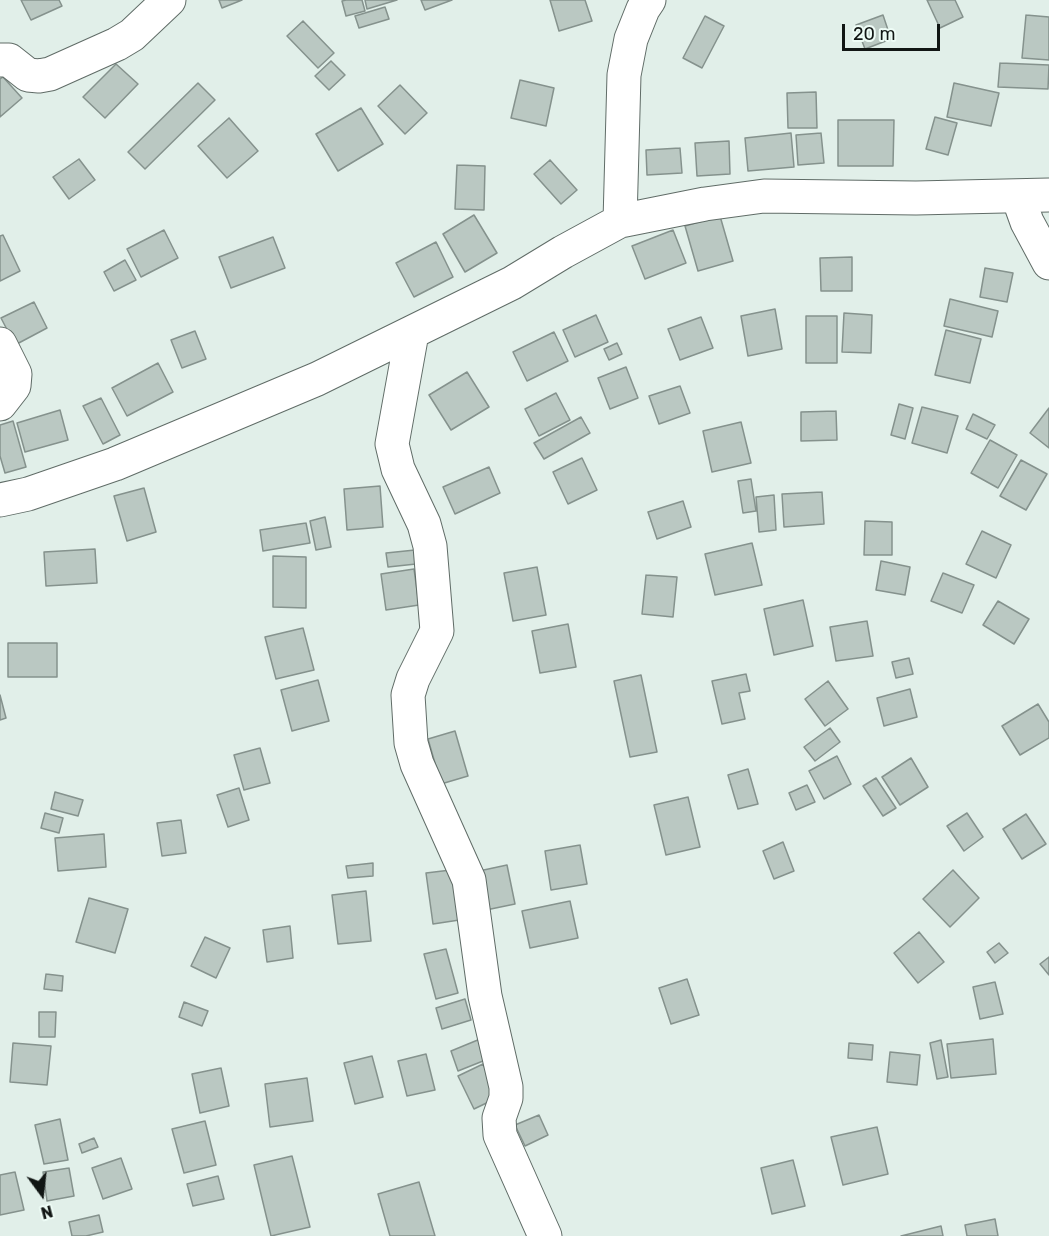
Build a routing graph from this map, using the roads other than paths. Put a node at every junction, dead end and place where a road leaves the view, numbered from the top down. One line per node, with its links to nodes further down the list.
1 (169, 0): 3 (street)
2 (643, 3): 5 (street)
3 (0, 60)
4 (1034, 196): 5 (street); 6 (street)
5 (620, 221): 7 (street)
6 (1049, 263)
7 (412, 333): 10 (street); 11 (street)
8 (0, 344): 9 (street)
9 (0, 404)
10 (0, 500)
11 (545, 1236)

